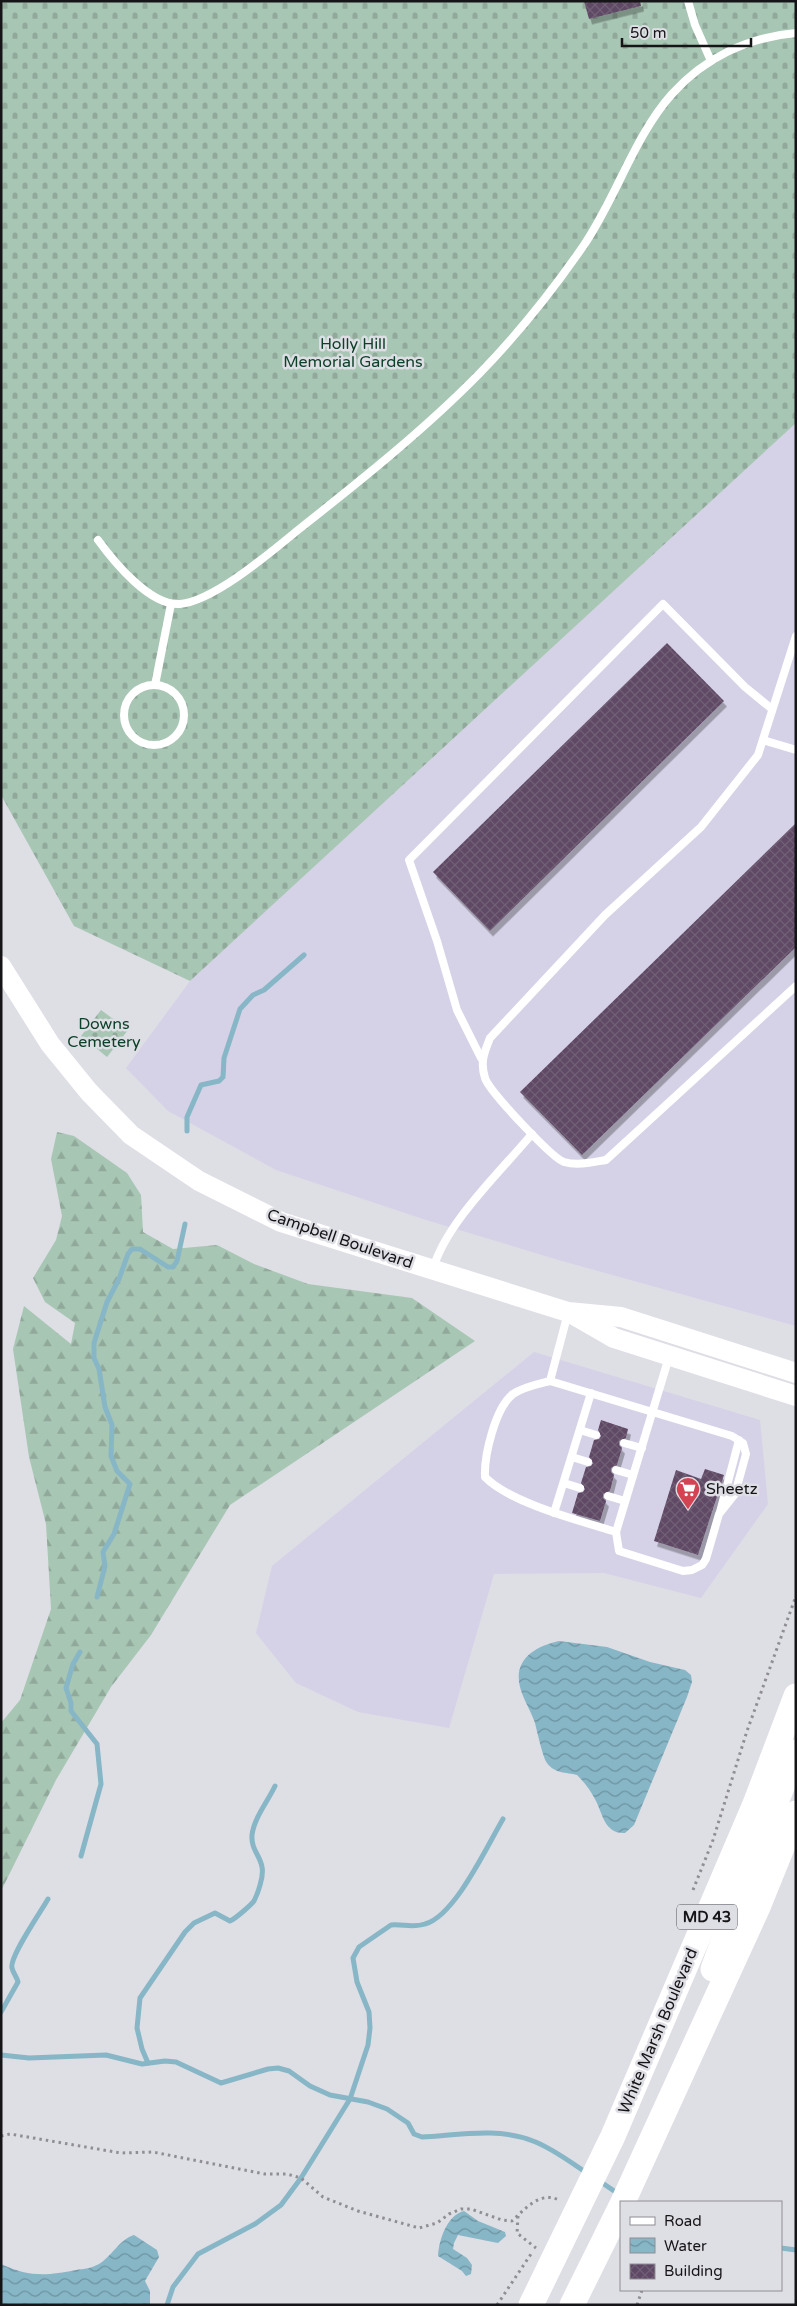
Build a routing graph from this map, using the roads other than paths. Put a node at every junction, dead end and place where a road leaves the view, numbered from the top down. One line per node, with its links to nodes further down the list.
1 (688, 1): 3 (lane)
2 (796, 33): 3 (lane)
3 (711, 61): 5 (lane)
4 (98, 540): 5 (lane)
5 (171, 604): 7 (lane)
6 (796, 636): 8 (lane)
7 (155, 685): 7 (lane)
8 (772, 709): 9 (lane); 13 (lane)
9 (763, 740): 10 (lane); 13 (lane)
10 (796, 750)
11 (1, 966): 15 (street, Campbell Boulevard)
12 (796, 986): 14 (lane)
13 (481, 1058): 14 (lane)
14 (532, 1134): 15 (lane)
15 (432, 1270): 16 (street, Campbell Boulevard)
16 (568, 1312): 17 (street, Campbell Boulevard); 18 (street, Campbell Boulevard); 19 (lane)
17 (670, 1357): 21 (street, Campbell Boulevard); 22 (lane)
18 (796, 1373)
19 (550, 1381): 20 (lane); 35 (lane)
20 (591, 1393): 22 (lane); 23 (lane)
21 (796, 1396)
22 (653, 1411): 26 (lane); 36 (lane)
23 (580, 1430): 24 (lane); 27 (lane)
24 (596, 1435)
25 (624, 1443): 26 (lane)
26 (642, 1448): 30 (lane)
27 (572, 1457): 28 (lane); 31 (lane)
28 (588, 1462)
29 (616, 1470): 30 (lane)
30 (633, 1475): 34 (lane)
31 (564, 1483): 32 (lane); 35 (lane)
32 (580, 1488)
33 (608, 1496): 34 (lane)
34 (625, 1501): 36 (lane)
35 (554, 1513): 36 (lane)
36 (616, 1532)
37 (796, 1696): 43 (main road, White Marsh Boulevard / MD 43)
38 (796, 1752): 40 (main road)
39 (796, 1813): 40 (main road, MD 43)
40 (687, 2060): 41 (main road, MD 43)
41 (623, 2201)
42 (620, 2208): 44 (main road)
43 (531, 2305)
44 (572, 2305)

